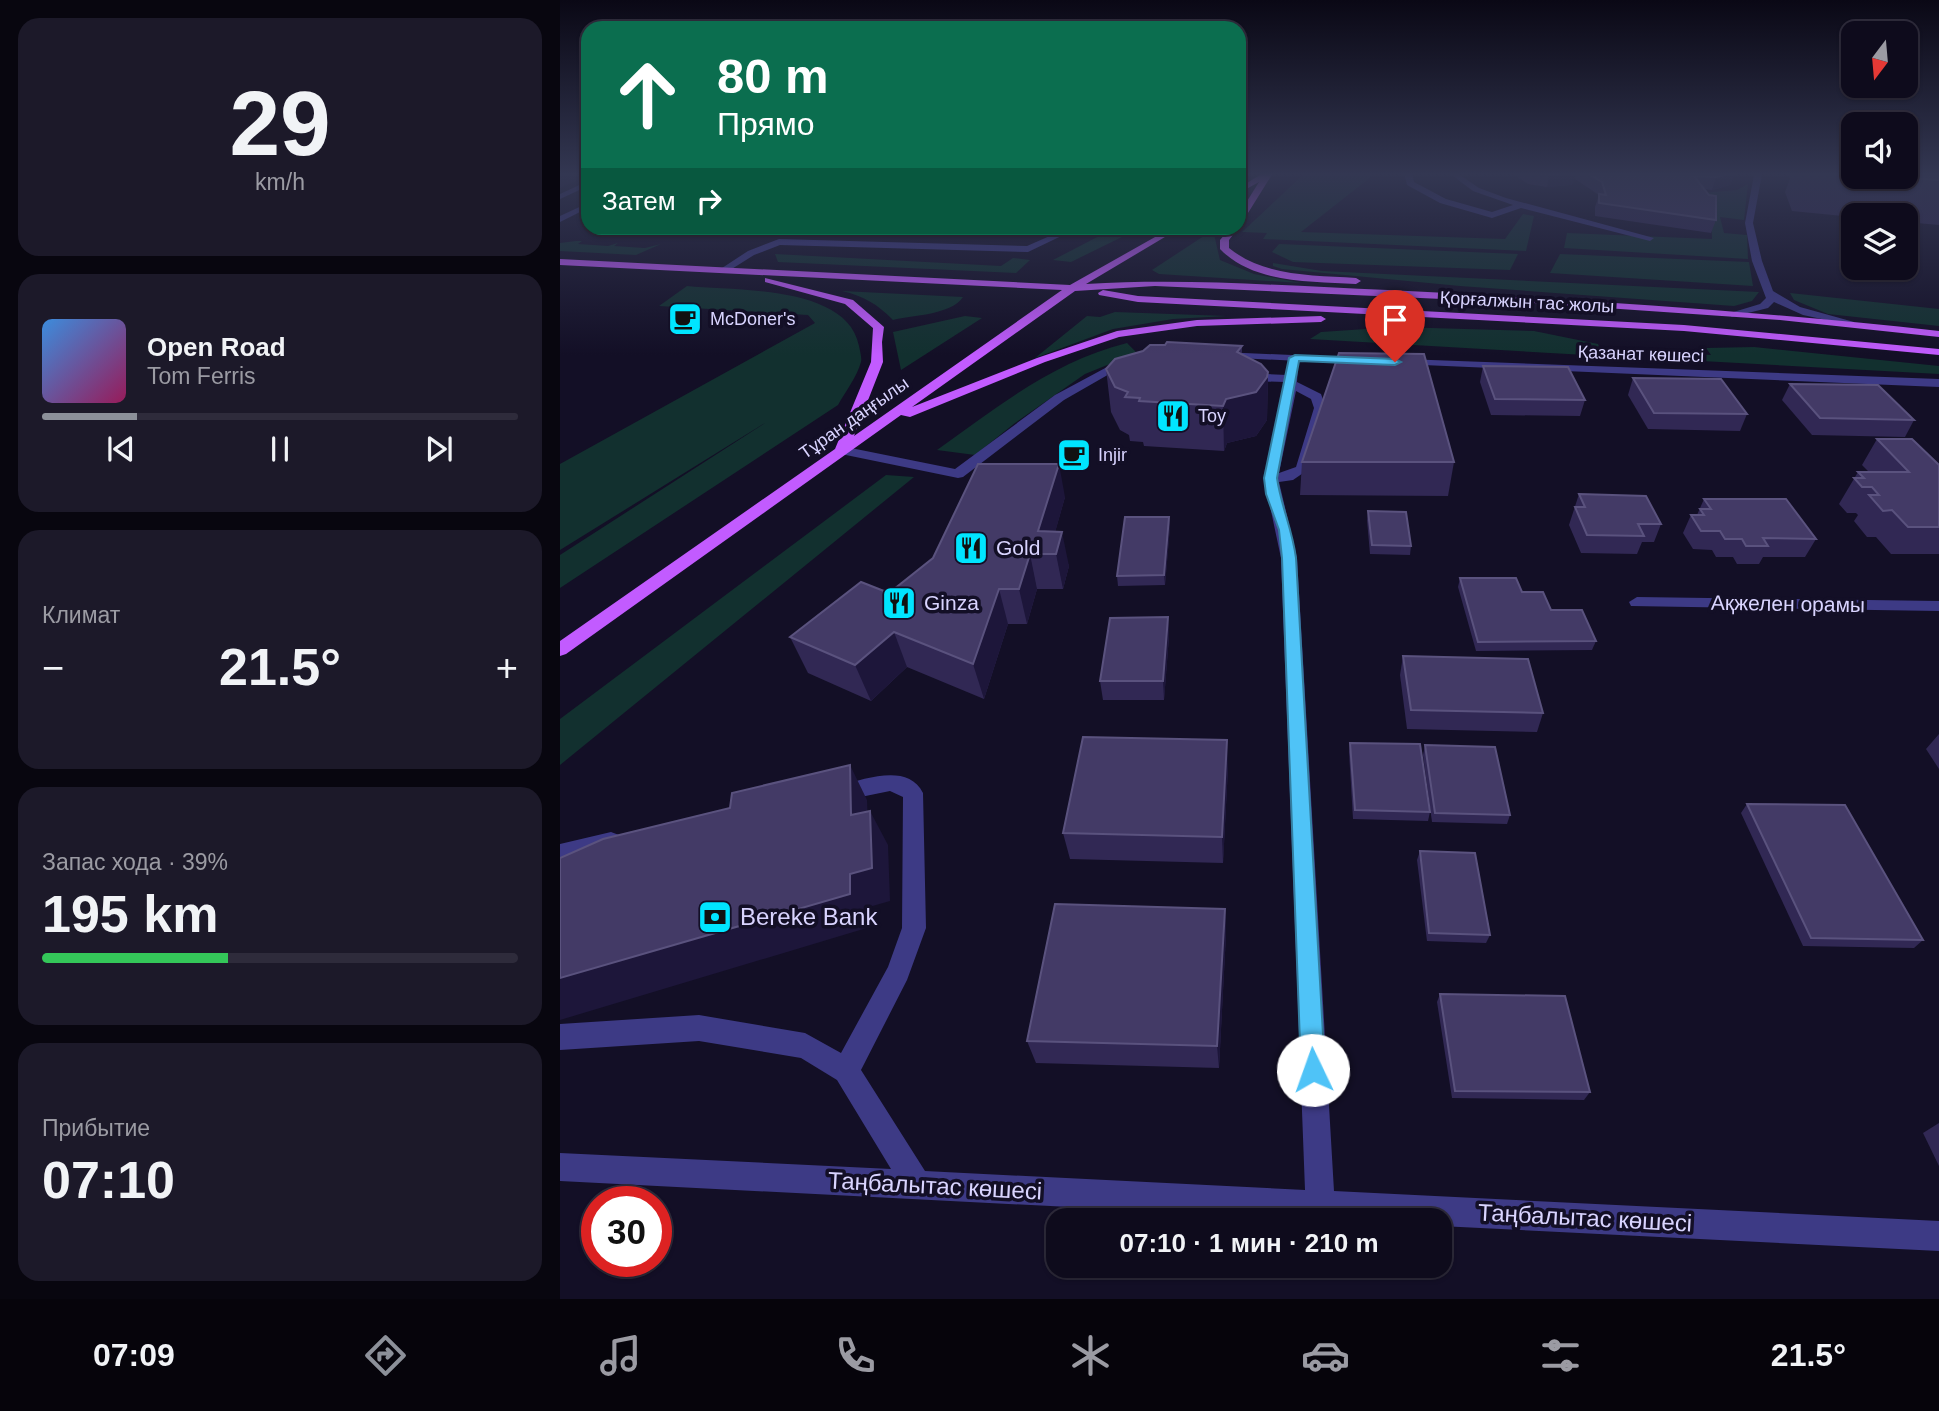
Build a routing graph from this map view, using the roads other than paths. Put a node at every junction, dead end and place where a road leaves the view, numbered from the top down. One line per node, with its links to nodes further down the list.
1 (1636, 234): 6 (street)
2 (1751, 234): 10 (street)
3 (1059, 235): 8 (street)
4 (1164, 235): 9 (main road, Тұран даңғылы)
5 (1228, 235): 11 (main road)
6 (1650, 237)
7 (560, 262): 8 (main road, Қорғалжын тас жолы)
8 (724, 270): 9 (main road, Қорғалжын тас жолы); 28 (main road)
9 (1072, 288): 11 (main road, Қорғалжын тас жолы); 13 (main road, Қорғалжын тас жолы); 27 (main road, Тұран даңғылы)
10 (1769, 292): 12 (street); 14 (street)
11 (1533, 300): 12 (main road, Қорғалжын тас жолы)
12 (1732, 314): 14 (main road, Қорғалжын тас жолы)
13 (1445, 315): 16 (main road, Қорғалжын тас жолы); 27 (main road)
14 (1850, 324): 15 (main road, Қорғалжын тас жолы)
15 (1939, 334)
16 (1939, 352)
17 (1204, 354): 19 (street)
18 (1140, 355): 22 (street)
19 (1295, 358): 20 (street); 25 (street)
20 (1369, 361)
21 (1397, 362): 26 (street, Қазанат көшесі)
22 (1103, 371): 23 (street); 28 (street)
23 (1130, 372)
24 (1238, 376): 25 (street)
25 (1291, 381): 29 (street); 29 (street)
26 (1939, 383)
27 (877, 425): 28 (main road, Тұран даңғылы)
28 (841, 450): 32 (main road, Тұран даңғылы)
29 (1270, 478): 40 (street)
30 (1637, 602): 31 (street, Ақжелен орамы)
31 (1939, 606)
32 (560, 650)
33 (825, 796): 37 (street)
34 (637, 835): 35 (street)
35 (560, 853)
36 (560, 1037): 37 (street)
37 (846, 1071): 39 (street)
38 (560, 1167): 39 (street, Таңбалытас көшесі)
39 (917, 1185): 40 (street, Таңбалытас көшесі)
40 (1320, 1205): 41 (street, Таңбалытас көшесі)
41 (1939, 1236)

